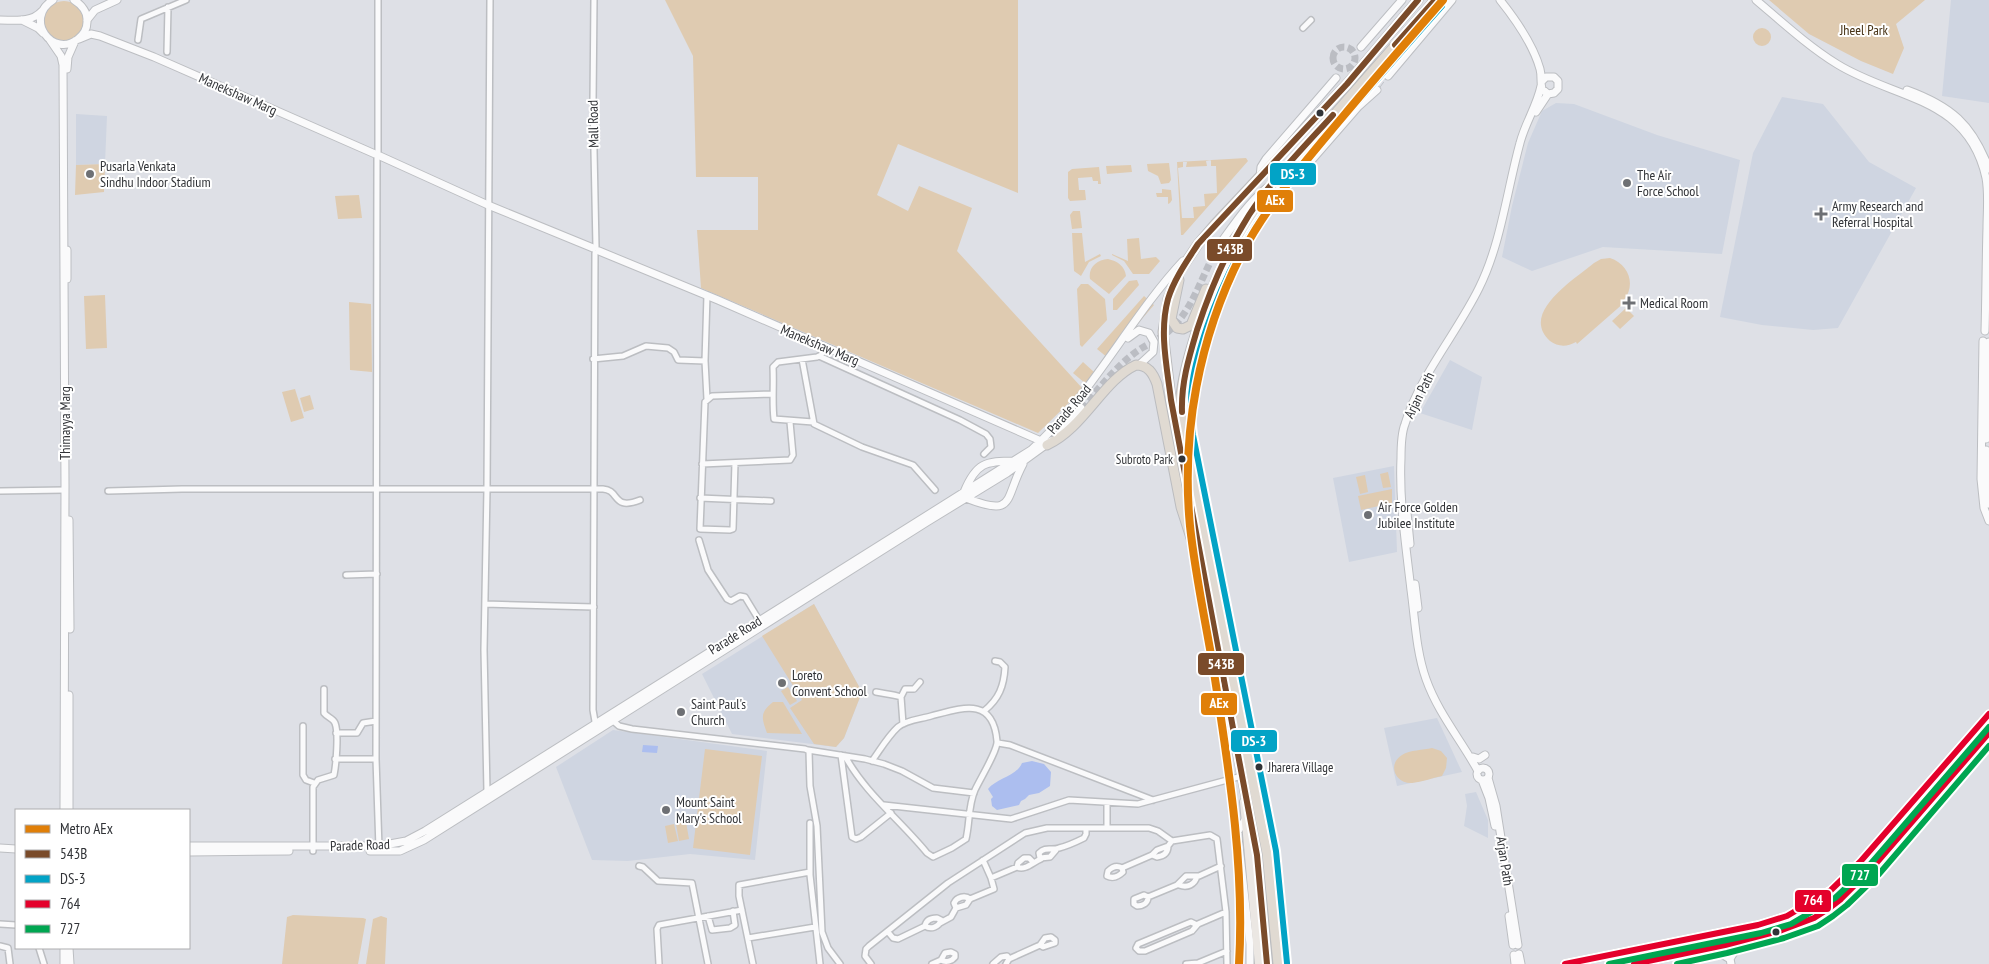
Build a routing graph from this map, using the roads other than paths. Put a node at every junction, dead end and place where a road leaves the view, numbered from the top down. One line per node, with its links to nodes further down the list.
1 (52, 0): 19 (street)
2 (105, 0): 18 (street)
3 (117, 0): 18 (street)
4 (186, 0): 17 (street)
5 (378, 0): 37 (street)
6 (490, 0): 41 (street)
7 (594, 0): 44 (street, Mall Road)
8 (1402, 0): 29 (street)
9 (1418, 0): 39 (highway)
10 (1435, 0): 40 (highway)
11 (1452, 0): 31 (street)
12 (1500, 0): 34 (street)
13 (1506, 0): 32 (street)
14 (1756, 0): 49 (street)
15 (1761, 0): 38 (street)
16 (77, 2): 18 (street); 23 (street)
17 (168, 7): 28 (street); 30 (street)
18 (94, 8): 23 (street, Thimayya Marg)
19 (43, 9): 21 (street); 26 (street)
20 (0, 20): 21 (street)
21 (22, 20): 26 (street)
22 (1311, 20): 24 (street)
23 (87, 22): 25 (street, Manekshaw Marg); 27 (street, Thimayya Marg)
24 (1303, 28)
25 (100, 36): 27 (street, Manekshaw Marg); 37 (street, Manekshaw Marg)
26 (48, 38): 27 (street, Manekshaw Marg); 47 (street, Thimayya Marg)
27 (77, 40): 47 (street, Thimayya Marg)
28 (138, 40)
29 (1361, 47)
30 (166, 52)
31 (1388, 76)
32 (1548, 76): 34 (street); 36 (street)
33 (1336, 78): 39 (street)
34 (1541, 83): 36 (street); 114 (street, Arjan Path)
35 (1377, 90): 40 (street)
36 (1548, 94): 110 (street, Arjan Path)
37 (377, 155): 41 (street, Manekshaw Marg); 69 (street)
38 (1989, 169)
39 (1260, 177): 45 (highway)
40 (1276, 181): 42 (highway); 43 (street)
41 (488, 204): 44 (street, Manekshaw Marg); 70 (street)
42 (1235, 239): 46 (highway); 115 (highway)
43 (1222, 241)
44 (596, 250): 48 (street, Manekshaw Marg); 54 (street, Mall Road)
45 (1194, 250): 46 (highway); 53 (street, Parade Road)
46 (1180, 271): 107 (highway)
47 (65, 279): 72 (street, Thimayya Marg); 124 (street, Thimayya Marg)
48 (707, 296): 51 (street, Manekshaw Marg); 56 (street)
49 (1988, 330): 50 (street)
50 (1987, 342): 81 (street); 82 (street)
51 (826, 347): 52 (street); 63 (street, Manekshaw Marg)
52 (819, 356): 55 (street); 64 (street)
53 (1109, 358): 57 (street); 63 (street, Parade Road)
54 (594, 359): 56 (street); 71 (street, Mall Road)
55 (802, 359): 58 (street); 62 (street)
56 (705, 361): 59 (street)
57 (1138, 365): 63 (highway); 107 (highway)
58 (772, 394): 59 (street); 61 (street)
59 (706, 399): 68 (street)
60 (1082, 408): 63 (street, Parade Road)
61 (790, 422): 62 (street); 67 (street)
62 (813, 422): 73 (street)
63 (1044, 443): 65 (street, Parade Road); 66 (street, Parade Road)
64 (984, 454)
65 (1016, 461): 76 (street, Parade Road); 76 (street)
66 (1024, 462): 76 (street, Parade Road); 76 (street)
67 (735, 463): 68 (street); 79 (street)
68 (702, 464): 77 (street)
69 (378, 489): 70 (street); 75 (street); 85 (street)
70 (487, 489): 71 (street); 87 (street)
71 (594, 489): 78 (street); 88 (street, Mall Road)
72 (65, 490): 74 (street); 123 (street, Thimayya Marg)
73 (935, 490)
74 (0, 491)
75 (108, 491)
76 (965, 495): 84 (street, Parade Road)
77 (700, 498): 79 (street); 79 (street)
78 (640, 500)
79 (734, 500): 80 (street)
80 (772, 501)
81 (1989, 504)
82 (1989, 521)
83 (699, 540): 89 (street)
84 (843, 571): 89 (street, Parade Road); 97 (street, Parade Road)
85 (377, 574): 86 (street); 98 (street)
86 (346, 575)
87 (485, 604): 88 (street); 118 (street)
88 (594, 607): 101 (street, Mall Road)
89 (759, 620): 97 (street, Parade Road)
90 (995, 662): 95 (street)
91 (920, 682): 94 (street)
92 (324, 689): 104 (street)
93 (876, 692): 94 (street)
94 (901, 697): 99 (street)
95 (984, 711): 99 (street); 105 (street)
96 (1989, 714): 201 (main road)
97 (610, 718): 101 (street, Parade Road); 106 (street)
98 (376, 721): 104 (street); 112 (street)
99 (903, 724): 113 (street)
100 (303, 726): 117 (street)
101 (596, 727): 118 (street, Parade Road); 135 (street, Parade Road)
102 (1989, 728): 163 (highway)
103 (1989, 733): 163 (main road)
104 (336, 734): 111 (street)
105 (998, 742): 119 (street); 120 (street)
106 (808, 750): 108 (street); 188 (street)
107 (1237, 751): 115 (highway)
108 (843, 756): 113 (street); 122 (street); 125 (street)
109 (1485, 756): 110 (street)
110 (1474, 757): 114 (street, Arjan Path)
111 (335, 759): 112 (street); 117 (street)
112 (376, 759): 135 (street)
113 (872, 761): 119 (street)
114 (1480, 770): 116 (street); 116 (street)
115 (1246, 776): 120 (street); 127 (main road); 196 (highway); 197 (highway); 198 (street)
116 (1485, 778): 169 (street, Arjan Path)
117 (314, 783): 136 (street)
118 (487, 792): 135 (street, Parade Road)
119 (974, 792): 126 (street)
120 (1153, 800): 121 (street)
121 (1107, 803): 126 (street); 130 (street)
122 (884, 805): 125 (street); 126 (street)
123 (64, 809)
124 (69, 809)
125 (891, 813): 126 (street)
126 (968, 816)
127 (1245, 820): 194 (street); 195 (main road)
128 (810, 823): 146 (street)
129 (1086, 828): 130 (street); 137 (street); 140 (street)
130 (1107, 828): 131 (street)
131 (1170, 844): 143 (street); 145 (street)
132 (190, 846): 136 (street, Parade Road)
133 (0, 848): 134 (street)
134 (15, 848)
135 (379, 848): 136 (street, Parade Road)
136 (313, 849): 138 (street, Parade Road)
137 (1056, 850): 139 (street); 139 (street)
138 (190, 852)
139 (1041, 859): 141 (street)
140 (983, 860): 148 (street); 165 (street)
141 (1033, 862): 144 (street); 144 (street)
142 (639, 866): 157 (street)
143 (1221, 866): 147 (street); 155 (street)
144 (1017, 867): 148 (street)
145 (1122, 868)
146 (810, 872): 153 (street); 164 (street)
147 (1197, 876): 149 (street); 149 (street)
148 (991, 878): 151 (street)
149 (1178, 884): 150 (street)
150 (1148, 897)
151 (970, 899): 152 (street); 152 (street)
152 (956, 908): 158 (street)
153 (742, 910): 154 (street); 166 (street)
154 (733, 911): 156 (street); 156 (street)
155 (1226, 912): 160 (street); 175 (street)
156 (708, 916): 157 (street)
157 (700, 917): 184 (street); 185 (street)
158 (940, 923): 162 (street); 162 (street)
159 (0, 924): 161 (street)
160 (1197, 925): 160 (street)
161 (15, 926)
162 (925, 926): 165 (street)
163 (1795, 926): 167 (main road)
164 (815, 927): 166 (street); 187 (street)
165 (888, 932): 189 (street)
166 (748, 938): 186 (street)
167 (1741, 941): 171 (main road); 178 (street)
168 (1040, 945): 177 (street)
169 (1515, 945)
170 (0, 946): 180 (street)
171 (1710, 948): 178 (street); 202 (main road)
172 (39, 949): 181 (street)
173 (64, 949): 182 (street)
174 (69, 949): 183 (street)
175 (1228, 951): 179 (street); 193 (street)
176 (941, 960): 190 (street)
177 (1007, 961): 191 (street)
178 (1731, 962)
179 (1198, 963): 192 (street)
180 (10, 964)
181 (44, 964)
182 (64, 964)
183 (70, 964)
184 (658, 964)
185 (708, 964)
186 (753, 964)
187 (820, 964)
188 (840, 964)
189 (871, 964)
190 (932, 964)
191 (993, 964)
192 (1186, 964)
193 (1227, 964)
194 (1250, 964)
195 (1259, 964)
196 (1267, 964)
197 (1278, 964)
198 (1285, 964)
199 (1515, 964): 200 (street)
200 (1521, 964)
201 (1565, 964)
202 (1634, 964)

